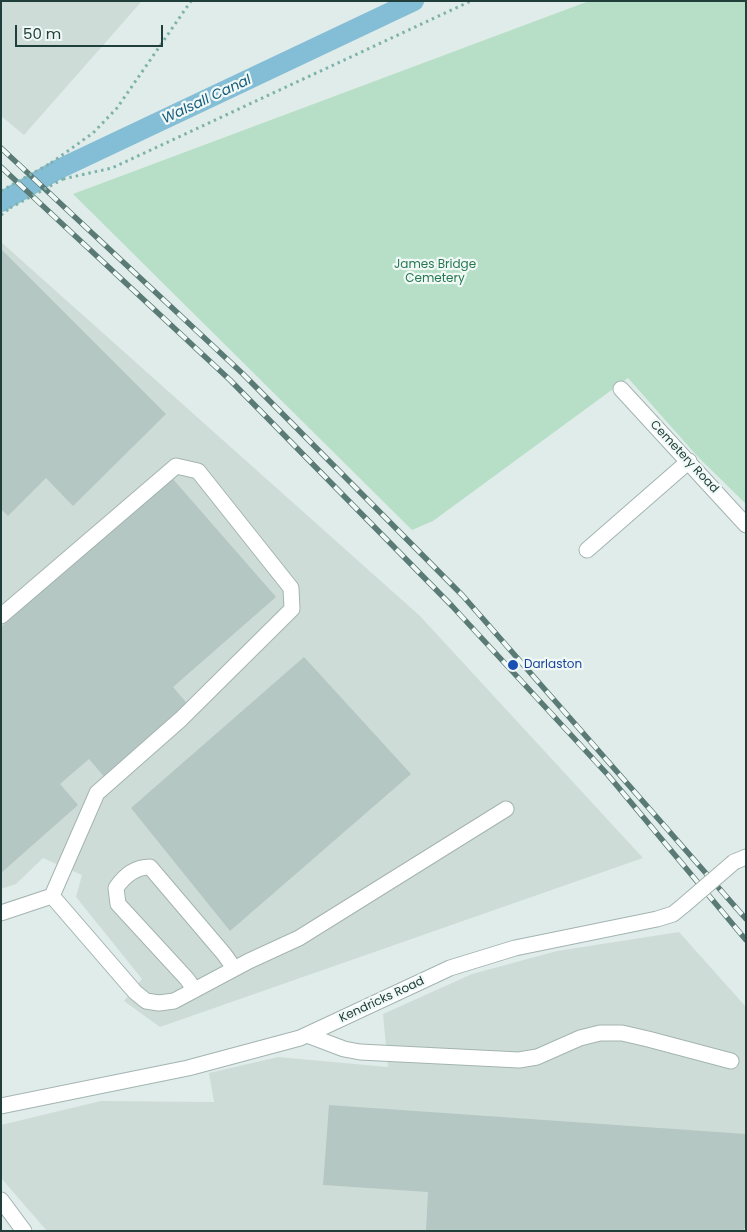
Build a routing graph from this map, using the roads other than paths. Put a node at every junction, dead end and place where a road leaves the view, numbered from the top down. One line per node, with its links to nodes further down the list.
1 (621, 389): 2 (street, Cemetery Road)
2 (689, 461): 3 (street, Cemetery Road); 4 (street)
3 (746, 525)
4 (586, 550)
5 (1, 616): 8 (street)
6 (506, 809): 10 (street)
7 (740, 860): 12 (street, Kendricks Road, bridge)
8 (52, 896): 9 (street); 11 (street)
9 (1, 913)
10 (234, 968): 11 (street); 11 (street)
11 (194, 989)
12 (307, 1035): 13 (street); 14 (street, Kendricks Road)
13 (731, 1061)
14 (1, 1106)
15 (1, 1200): 16 (street)
16 (24, 1231)

